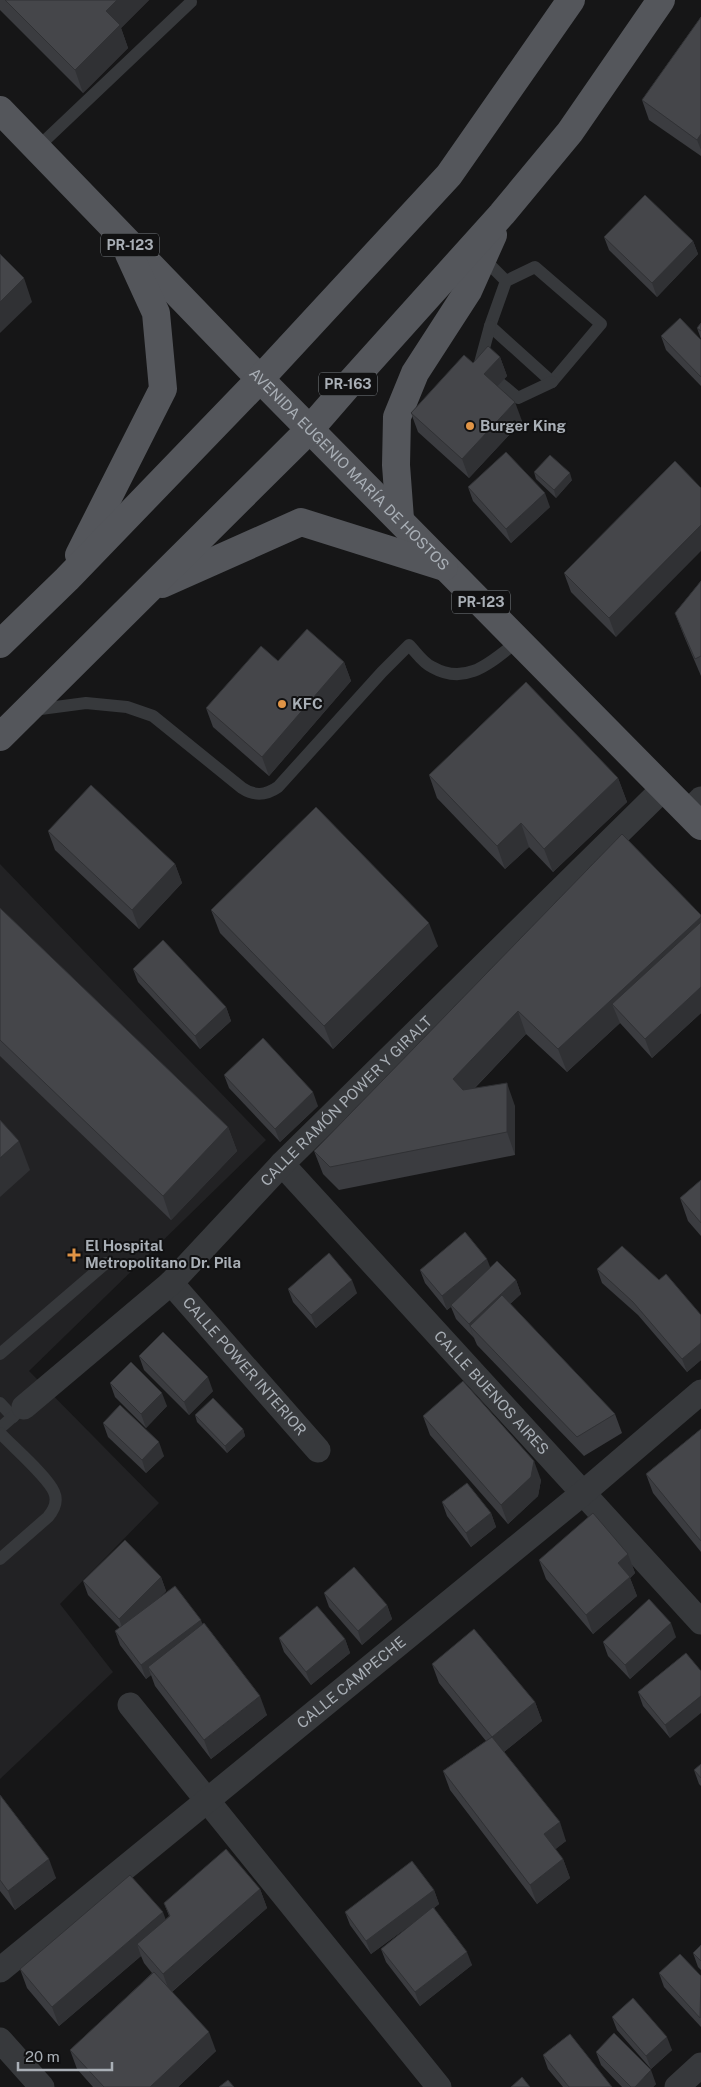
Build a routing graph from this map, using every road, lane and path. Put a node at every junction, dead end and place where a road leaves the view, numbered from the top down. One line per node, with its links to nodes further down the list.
1 (571, 0): 12 (main road)
2 (660, 0): 6 (main road, PR-163)
3 (191, 2): 5 (lane)
4 (0, 110): 5 (main road, AVENIDA EUGENIO MARÍA DE HOSTOS / PR-123)
5 (37, 148): 7 (main road, AVENIDA EUGENIO MARÍA DE HOSTOS / PR-123)
6 (502, 214): 8 (main road); 15 (main road, PR-163)
7 (121, 237): 12 (main road, AVENIDA EUGENIO MARÍA DE HOSTOS / PR-123); 18 (main road)
8 (483, 258): 9 (lane); 16 (main road)
9 (506, 280): 10 (lane); 13 (lane)
10 (490, 326): 11 (lane); 13 (lane)
11 (489, 372)
12 (260, 380): 15 (main road, AVENIDA EUGENIO MARÍA DE HOSTOS / PR-123); 18 (main road)
13 (552, 382): 14 (lane)
14 (500, 383)
15 (310, 429): 16 (main road, AVENIDA EUGENIO MARÍA DE HOSTOS / PR-123); 19 (main road, PR-163)
16 (400, 519): 17 (main road, AVENIDA EUGENIO MARÍA DE HOSTOS / PR-123)
17 (448, 568): 19 (main road); 20 (main road, AVENIDA EUGENIO MARÍA DE HOSTOS / PR-123)
18 (67, 579): 21 (main road)
19 (147, 591): 22 (main road, PR-163)
20 (518, 641): 22 (lane); 24 (main road, AVENIDA EUGENIO MARÍA DE HOSTOS / PR-123)
21 (0, 644)
22 (26, 711): 23 (main road, PR-163)
23 (0, 737)
24 (663, 789): 25 (main road, AVENIDA EUGENIO MARÍA DE HOSTOS / PR-123); 26 (street, CALLE RAMÓN POWER Y GIRALT)
25 (697, 812)
26 (282, 1164): 28 (street, CALLE RAMÓN POWER Y GIRALT); 36 (street, CALLE BUENOS AIRES)
27 (106, 1263): 29 (lane)
28 (171, 1283): 32 (street, CALLE RAMÓN POWER Y GIRALT); 35 (street, CALLE POWER INTERIOR)
29 (0, 1354)
30 (701, 1392): 36 (street, CALLE CAMPECHE)
31 (0, 1402): 32 (lane)
32 (19, 1412): 33 (lane)
33 (0, 1428)
34 (0, 1433): 37 (lane)
35 (318, 1450)
36 (583, 1493): 38 (street, CALLE BUENOS AIRES); 40 (street, CALLE CAMPECHE)
37 (0, 1559)
38 (701, 1622)
39 (130, 1705): 40 (street)
40 (208, 1801): 41 (street, CALLE CAMPECHE); 45 (street)
41 (0, 1970)
42 (0, 2040): 44 (street)
43 (701, 2065): 46 (street)
44 (42, 2087)
45 (439, 2087)
46 (677, 2087)

